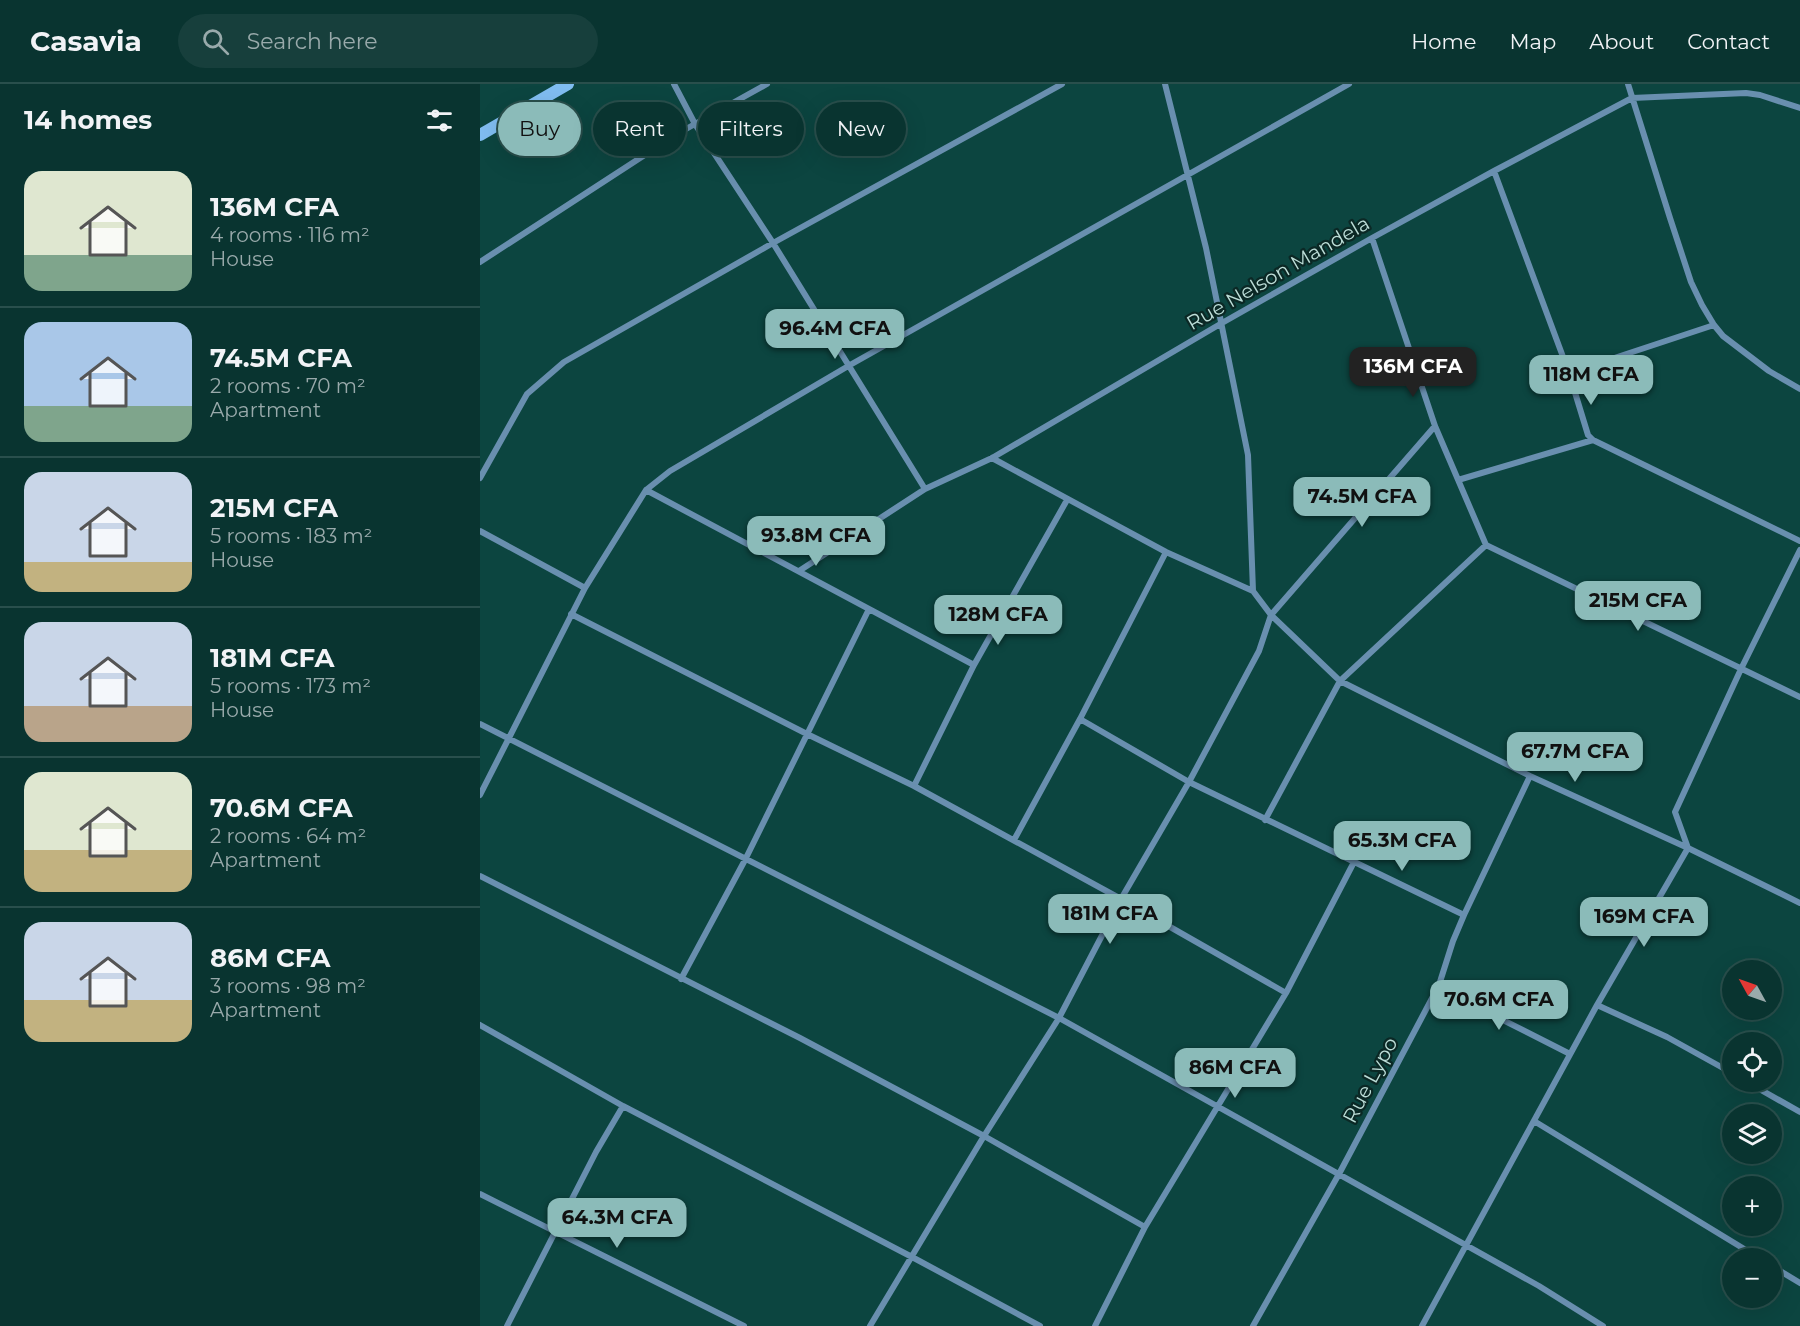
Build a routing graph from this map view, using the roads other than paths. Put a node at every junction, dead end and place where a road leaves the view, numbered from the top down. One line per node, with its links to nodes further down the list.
1 (568, 84): 11 (street)
2 (674, 84): 10 (street)
3 (767, 84): 10 (street)
4 (1062, 84): 15 (street)
5 (1166, 84): 13 (street)
6 (1349, 84): 13 (street)
7 (1628, 84): 8 (street)
8 (1632, 98): 9 (street, Rue Nelson Mandela); 12 (street, Rue Nelson Mandela); 18 (street)
9 (1800, 108)
10 (695, 124): 15 (street); 16 (street)
11 (480, 135)
12 (1494, 171): 14 (street, Rue Nelson Mandela); 20 (street)
13 (1189, 174): 17 (street); 19 (street)
14 (1372, 238): 17 (street, Rue Nelson Mandela); 22 (street)
15 (773, 243): 19 (street); 25 (street)
16 (480, 262)
17 (1222, 323): 24 (street, Rue Nelson Mandela); 37 (street)
18 (1714, 325): 20 (street); 21 (street)
19 (850, 365): 27 (street); 28 (street)
20 (1569, 373): 23 (street)
21 (1800, 389)
22 (1435, 426): 26 (street); 40 (street)
23 (1593, 440): 26 (street); 31 (street)
24 (992, 458): 27 (street, Rue Nelson Mandela); 29 (street)
25 (480, 478)
26 (1458, 480): 32 (street)
27 (926, 489): 35 (street, Rue Nelson Mandela)
28 (646, 490): 35 (street); 36 (street)
29 (1067, 500): 34 (street); 41 (street)
30 (480, 531): 36 (street)
31 (1800, 541)
32 (1486, 545): 42 (street); 43 (street)
33 (1800, 550): 42 (street)
34 (1166, 552): 37 (street); 45 (street)
35 (799, 571): 38 (street)
36 (585, 588): 39 (street)
37 (1253, 591): 40 (street)
38 (869, 609): 41 (street); 47 (street)
39 (572, 614): 47 (street); 48 (street)
40 (1271, 615): 43 (street); 50 (street)
41 (974, 665): 51 (street)
42 (1741, 669): 44 (street); 55 (street)
43 (1340, 681): 49 (street); 53 (street)
44 (1800, 698)
45 (1080, 719): 50 (street); 54 (street)
46 (480, 724): 48 (street)
47 (807, 734): 51 (street); 56 (street)
48 (509, 739): 52 (street); 56 (street)
49 (1530, 776): 55 (street); 61 (street, Rue Lypo)
50 (1189, 782): 53 (street); 59 (street)
51 (914, 786): 54 (street)
52 (480, 795)
53 (1265, 820): 57 (street)
54 (1014, 840): 59 (street)
55 (1688, 848): 60 (street); 65 (street)
56 (745, 860): 62 (street); 66 (street)
57 (1354, 862): 61 (street); 64 (street)
58 (480, 876): 62 (street)
59 (1121, 899): 64 (street); 66 (street)
60 (1800, 903)
61 (1464, 915): 63 (street, Rue Lypo)
62 (681, 979): 75 (street)
63 (1439, 986): 68 (street); 76 (street, Rue Lypo)
64 (1286, 993): 72 (street)
65 (1597, 1005): 68 (street); 69 (street)
66 (1059, 1018): 72 (street); 75 (street)
67 (480, 1025): 71 (street)
68 (1570, 1054): 74 (street)
69 (1722, 1067)
70 (1765, 1092): 73 (street)
71 (623, 1106): 79 (street); 82 (street)
72 (1217, 1106): 76 (street); 78 (street)
73 (1800, 1112)
74 (1534, 1121): 80 (street); 81 (street)
75 (984, 1136): 78 (street); 82 (street)
76 (1339, 1174): 80 (street); 90 (street, Rue Lypo)
77 (480, 1194): 79 (street)
78 (1145, 1227): 89 (street)
79 (556, 1232): 85 (street); 86 (street)
80 (1466, 1246): 91 (street); 92 (street)
81 (1743, 1248)
82 (912, 1257): 87 (street); 88 (street)
83 (1782, 1272): 84 (street)
84 (1800, 1283)
85 (507, 1326)
86 (744, 1326)
87 (870, 1326)
88 (1040, 1326)
89 (1095, 1326)
90 (1253, 1326)
91 (1422, 1326)
92 (1603, 1326)

